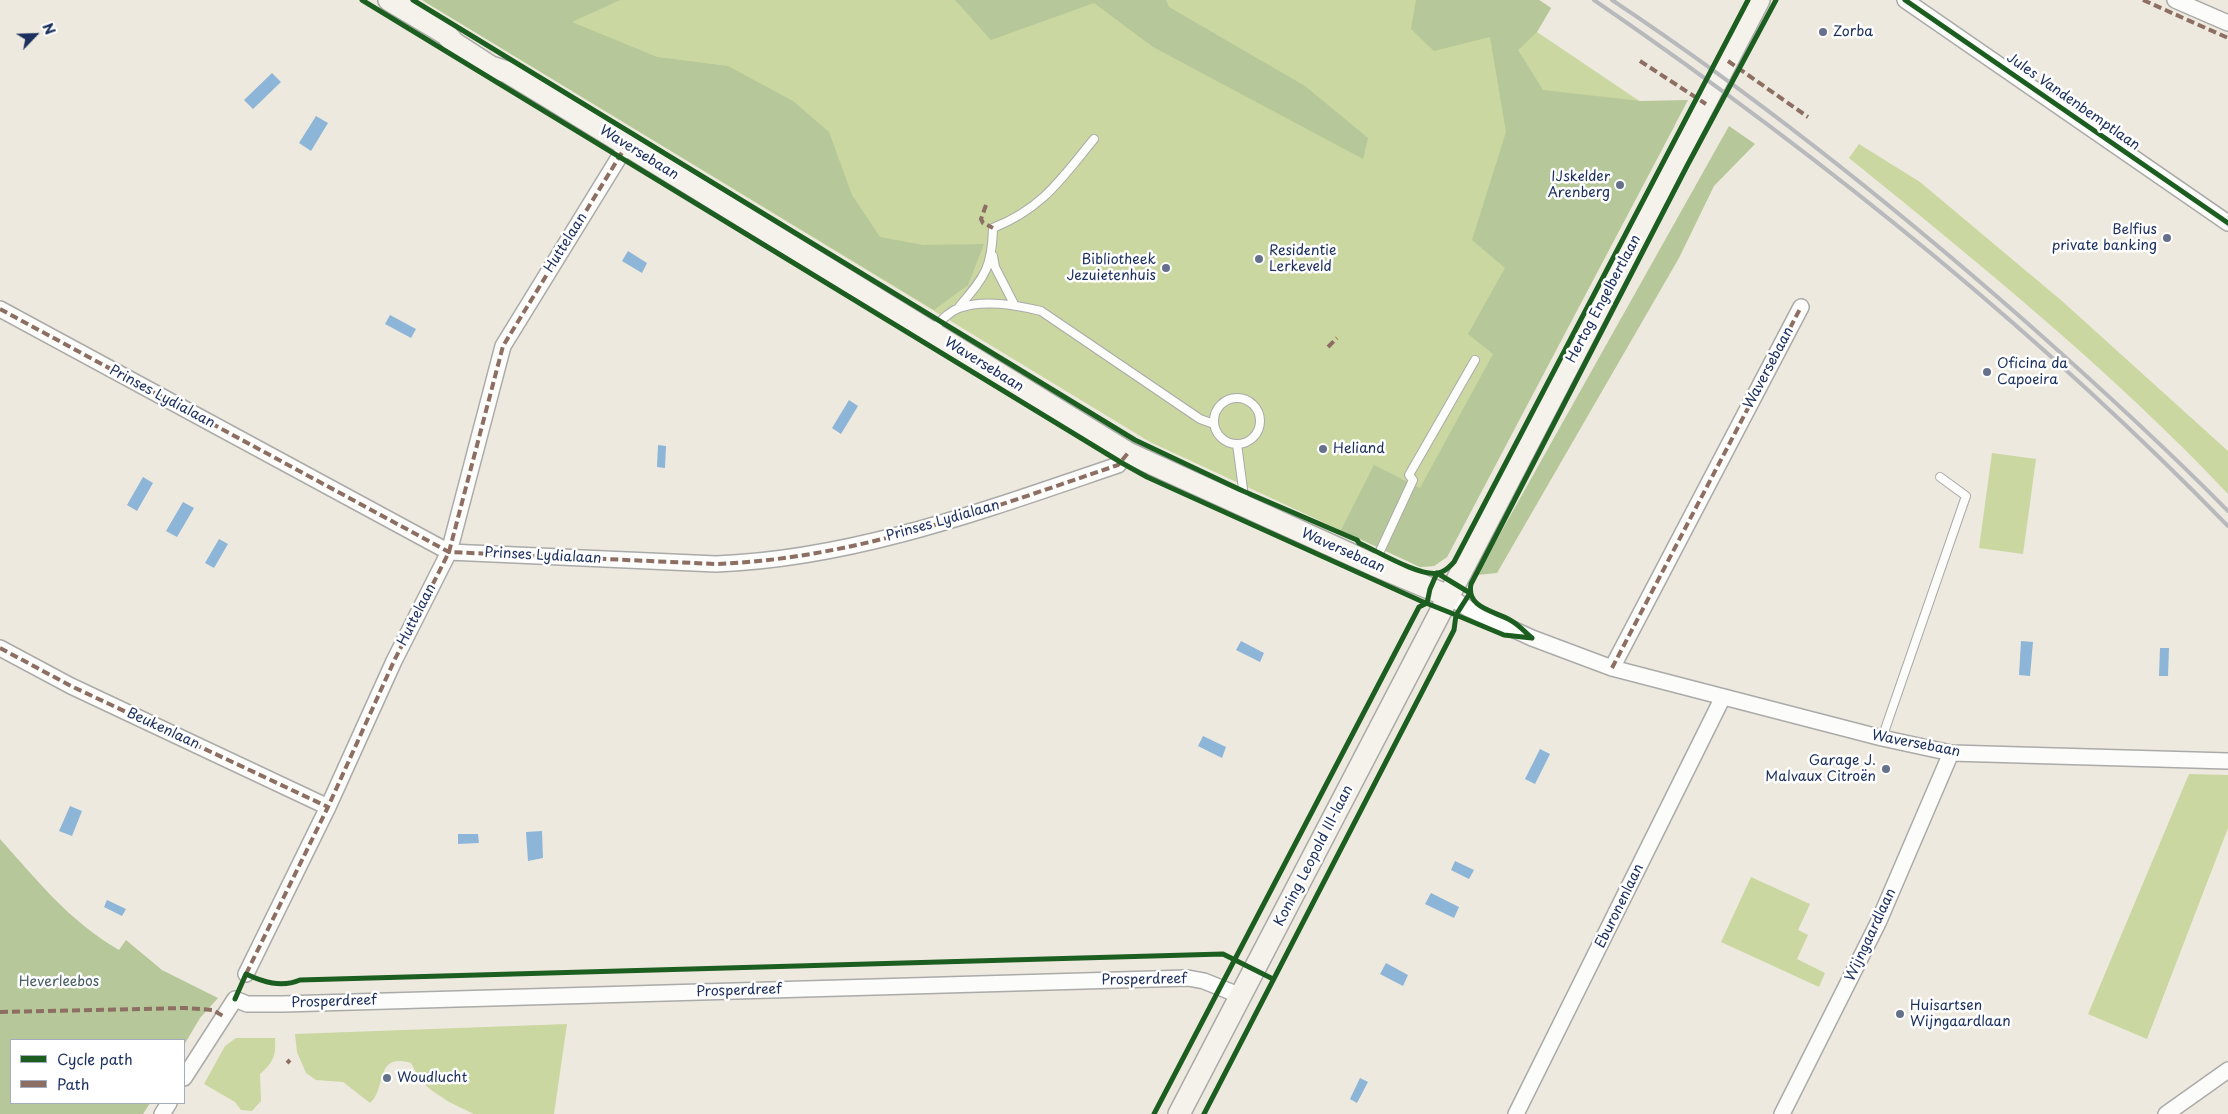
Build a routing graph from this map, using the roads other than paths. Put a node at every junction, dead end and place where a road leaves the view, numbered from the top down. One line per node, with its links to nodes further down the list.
1 (389, 0): 7 (street, Waversebaan)
2 (1759, 0): 23 (street, Hertog Engelbertlaan)
3 (1905, 0): 8 (street, Jules Vandenbemptlaan)
4 (2174, 0): 5 (street)
5 (2228, 23)
6 (1094, 139): 9 (lane)
7 (626, 146): 14 (street, Waversebaan); 21 (street, Huttelaan)
8 (2228, 224)
9 (993, 255): 10 (lane); 11 (lane)
10 (1014, 304): 11 (lane); 16 (lane)
11 (959, 307): 14 (lane)
12 (1801, 307): 25 (street, Waversebaan)
13 (0, 309): 21 (street, Prinses Lydialaan)
14 (930, 332): 18 (street, Waversebaan)
15 (1475, 360): 22 (lane)
16 (1214, 424): 17 (lane); 17 (lane)
17 (1237, 444): 20 (lane)
18 (1128, 453): 20 (street, Waversebaan); 21 (street, Prinses Lydialaan)
19 (1940, 477): 27 (lane)
20 (1245, 506): 22 (street, Waversebaan)
21 (449, 552): 30 (street, Huttelaan)
22 (1374, 565): 23 (street, Waversebaan)
23 (1448, 596): 25 (street, Waversebaan); 32 (street, Koning Leopold III-laan)
24 (0, 648): 30 (street, Beukenlaan)
25 (1612, 668): 26 (street, Waversebaan)
26 (1723, 698): 27 (street, Waversebaan); 36 (street, Eburonenlaan)
27 (1882, 738): 28 (street, Waversebaan)
28 (1951, 753): 29 (street, Waversebaan); 37 (street, Wijngaardlaan)
29 (2228, 761)
30 (328, 807): 31 (street, Huttelaan)
31 (246, 974)
32 (1241, 996): 34 (street, Prosperdreef); 35 (street, Koning Leopold III-laan)
33 (2228, 1070): 38 (street)
34 (185, 1076)
35 (1179, 1114)
36 (1516, 1114)
37 (1782, 1114)
38 (2166, 1114)

